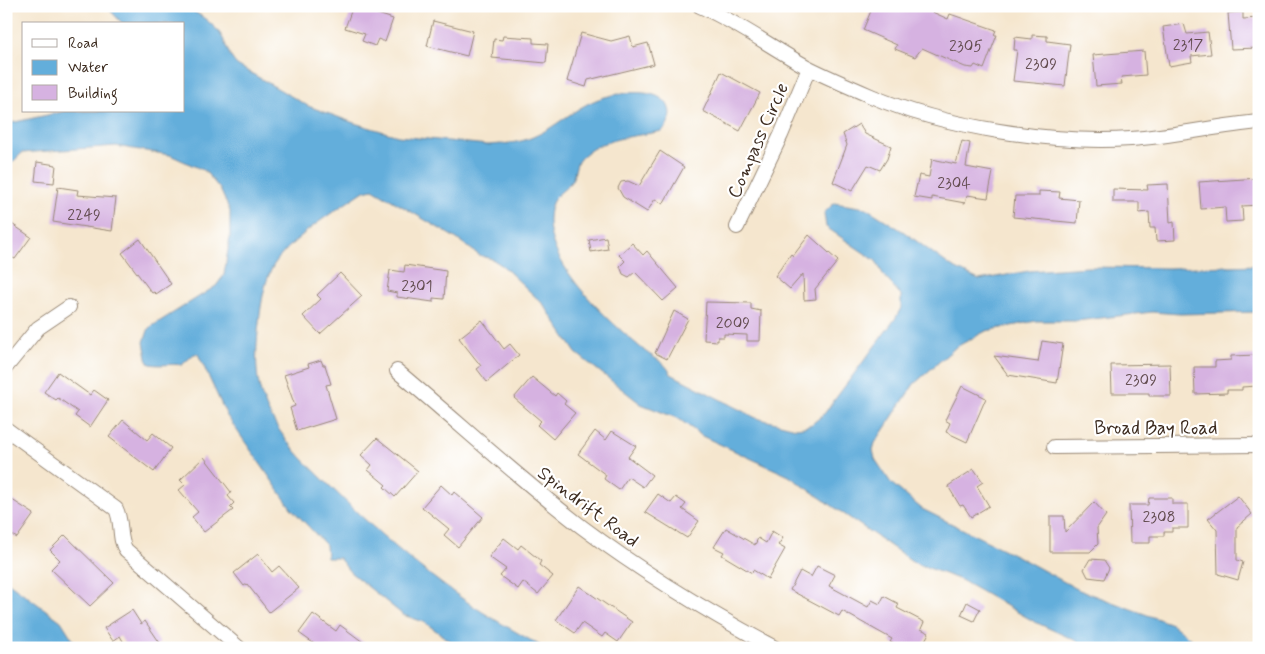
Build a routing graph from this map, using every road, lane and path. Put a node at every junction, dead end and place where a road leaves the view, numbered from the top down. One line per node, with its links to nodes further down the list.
1 (700, 6): 2 (street)
2 (809, 68): 3 (street); 4 (street, Compass Circle)
3 (1259, 122)
4 (737, 227)
5 (68, 307): 6 (street)
6 (6, 367)
7 (397, 371): 12 (street, Spindrift Road)
8 (6, 428): 11 (street)
9 (1259, 445): 10 (street, Broad Bay Road)
10 (1054, 446)
11 (239, 648)
12 (775, 648)

